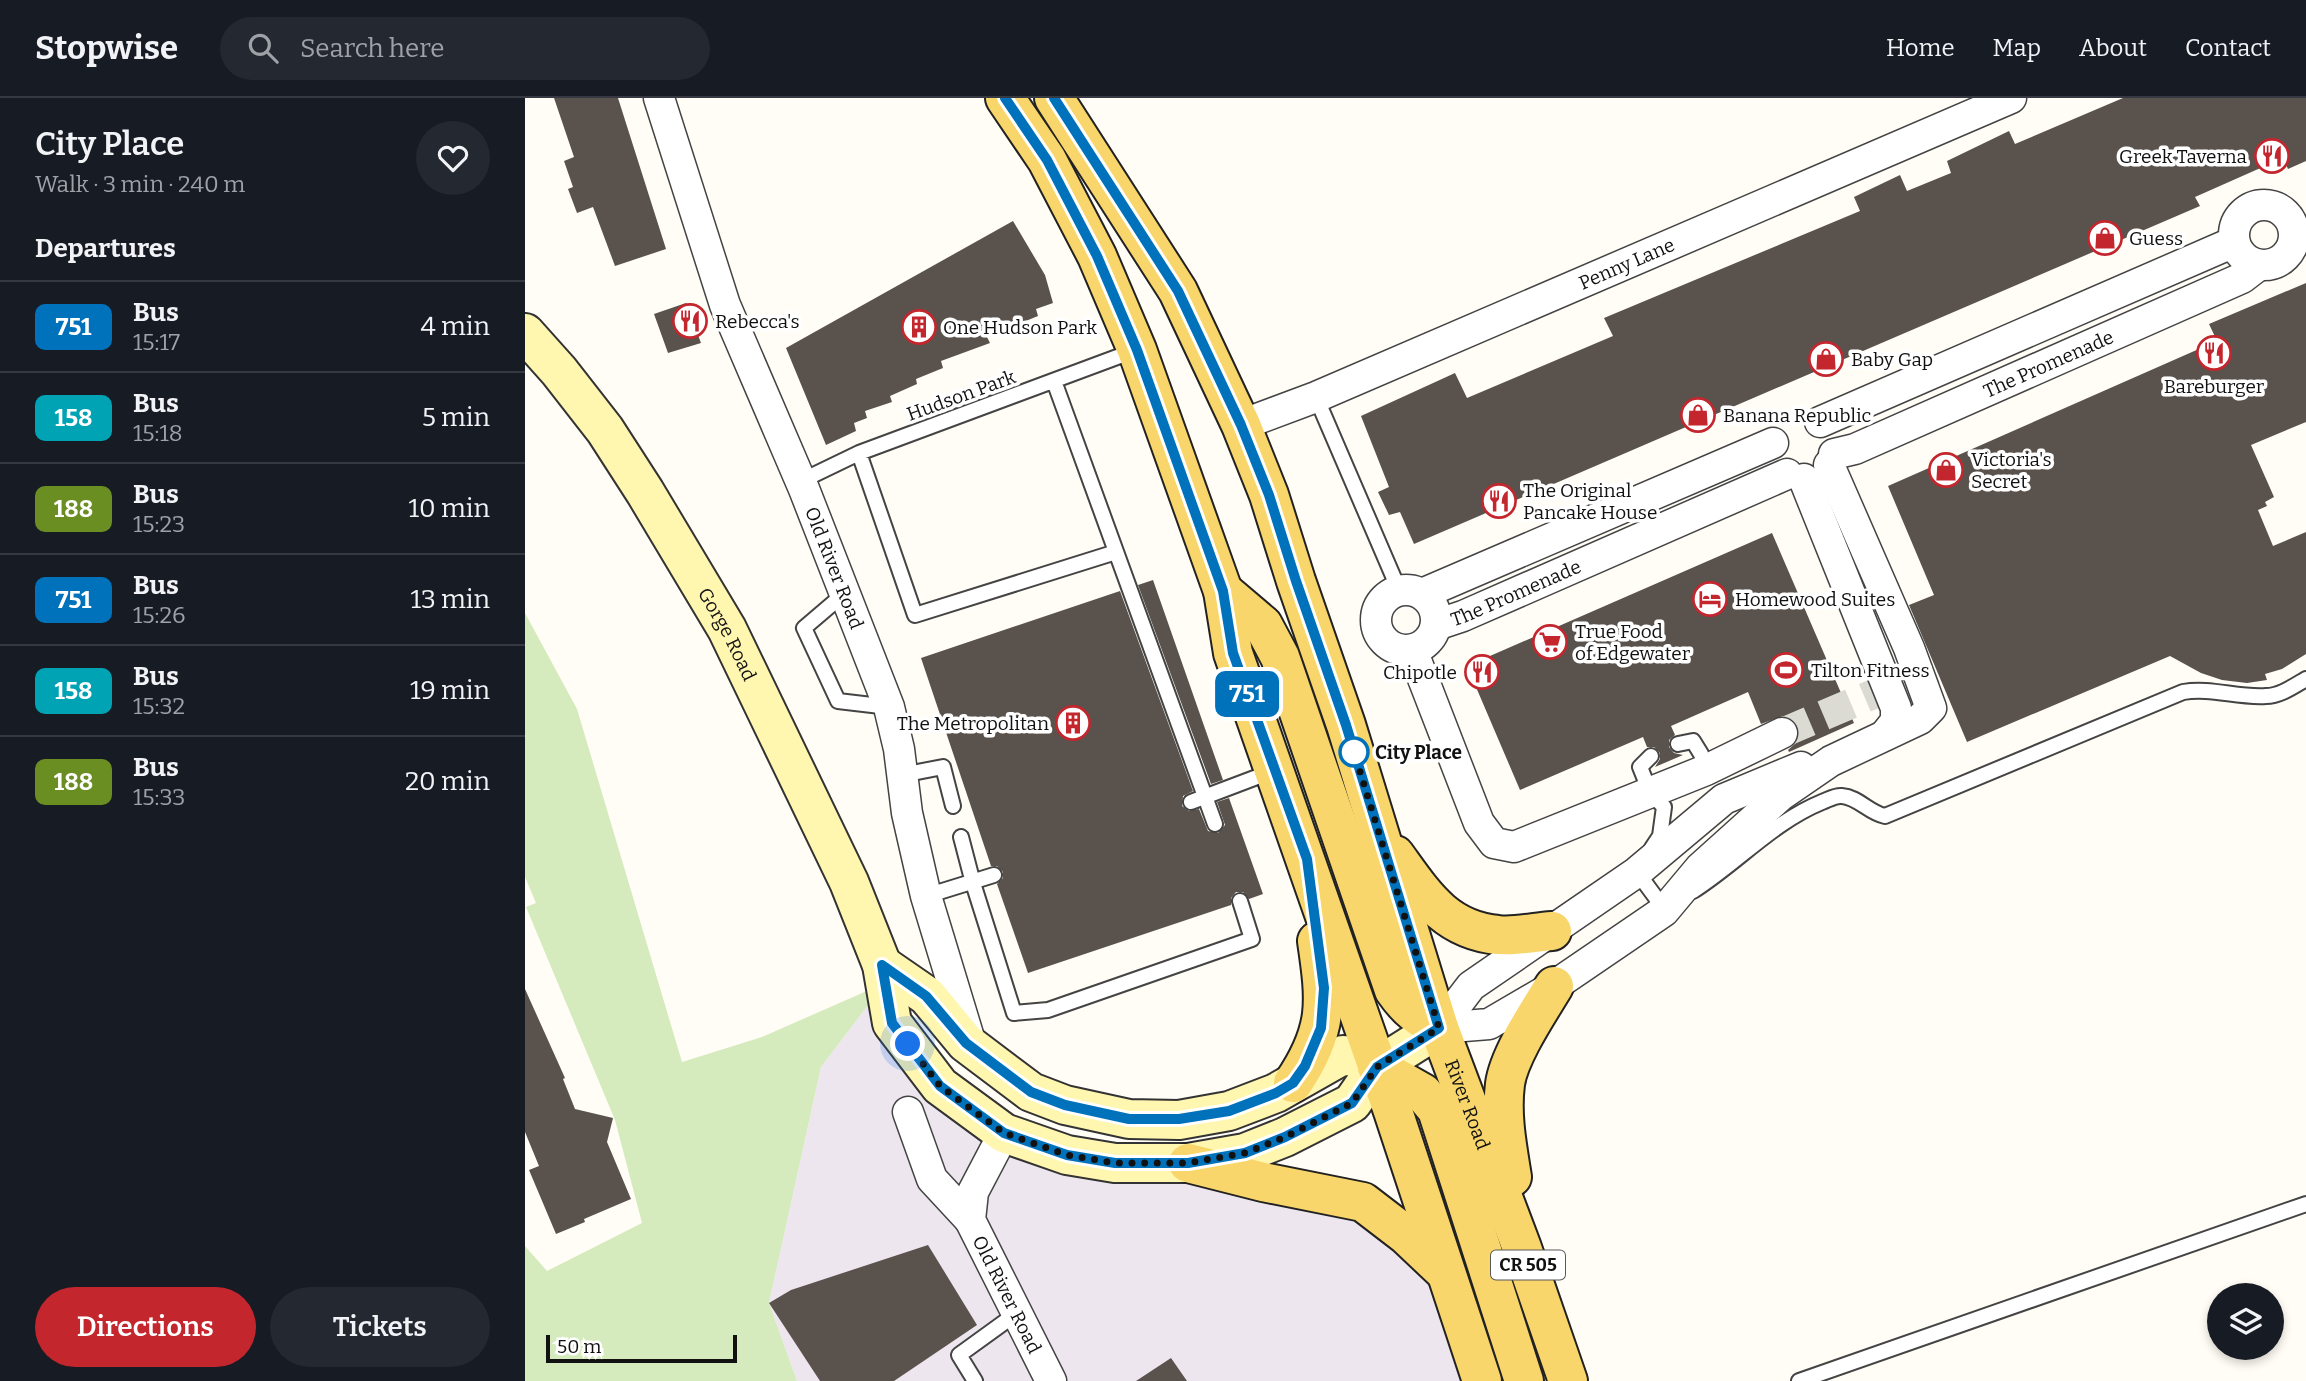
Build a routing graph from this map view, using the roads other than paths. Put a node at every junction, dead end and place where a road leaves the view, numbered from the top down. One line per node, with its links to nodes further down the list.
1 (659, 98): 16 (street, Old River Road)
2 (1005, 98): 9 (main road)
3 (1054, 98): 12 (main road, River Road / CR 505)
4 (2011, 98): 11 (street, Penny Lane)
5 (2299, 220): 6 (street); 7 (street)
6 (2234, 242): 7 (street); 13 (street, The Promenade)
7 (2259, 265): 15 (street, The Promenade)
8 (525, 334): 47 (main road, Gorge Road)
9 (1137, 350): 10 (lane, Hudson Park); 18 (main road)
10 (1054, 381): 14 (lane, Hudson Park); 17 (lane)
11 (1316, 397): 12 (street, Penny Lane); 19 (lane)
12 (1241, 425): 37 (main road, River Road / CR 505)
13 (1794, 427): 15 (street); 15 (street); 19 (street, The Promenade)
14 (859, 453): 16 (lane, Hudson Park); 17 (lane)
15 (1814, 468): 21 (street, The Promenade); 28 (street)
16 (803, 485): 20 (street, Old River Road)
17 (1116, 552): 33 (lane)
18 (1223, 591): 29 (main road); 49 (main road)
19 (1410, 592): 21 (street); 22 (street)
20 (845, 593): 24 (street, Old River Road); 24 (lane)
21 (1436, 625): 22 (street)
22 (1412, 650): 32 (street)
23 (2306, 679): 45 (lane)
24 (889, 707): 31 (street, Old River Road)
25 (1782, 733): 30 (street)
26 (1678, 744): 30 (lane)
27 (1651, 756): 32 (lane)
28 (1831, 761): 40 (street); 45 (street)
29 (1275, 770): 33 (lane); 39 (main road)
30 (1706, 770): 32 (street)
31 (902, 775): 35 (lane); 43 (street, Old River Road)
32 (1650, 792): 40 (lane)
33 (1205, 796): 34 (lane); 36 (lane)
34 (1191, 802)
35 (953, 806)
36 (1215, 824)
37 (1378, 831): 46 (main road); 49 (main road, River Road / CR 505)
38 (961, 836): 42 (lane)
39 (1307, 859): 51 (main road); 52 (main road)
40 (1637, 872): 45 (lane); 46 (street)
41 (994, 875): 42 (lane)
42 (973, 883): 43 (lane); 44 (lane)
43 (926, 896): 50 (street, Old River Road)
44 (1240, 901)
45 (1664, 911): 48 (street)
46 (1552, 931): 49 (street)
47 (882, 965): 50 (main road); 54 (main road, Gorge Road)
48 (1554, 986): 49 (street); 58 (main road)
49 (1439, 1028): 51 (main road, Gorge Road); 58 (main road, River Road / CR 505)
50 (972, 1049): 52 (main road)
51 (1377, 1067): 52 (main road); 55 (main road, Gorge Road); 59 (main road); 64 (main road)
52 (1293, 1083)
53 (908, 1112): 57 (street)
54 (1004, 1133): 55 (main road, Gorge Road); 57 (street, Old River Road)
55 (1188, 1163): 59 (main road)
56 (2306, 1204): 66 (lane)
57 (970, 1220): 60 (street, Old River Road)
58 (1522, 1248): 65 (main road, River Road / CR 505)
59 (1447, 1274): 63 (main road)
60 (1017, 1313): 61 (lane); 62 (street, Old River Road)
61 (975, 1381)
62 (1051, 1381)
63 (1482, 1381)
64 (1524, 1381)
65 (1568, 1381)
66 (1800, 1381)

